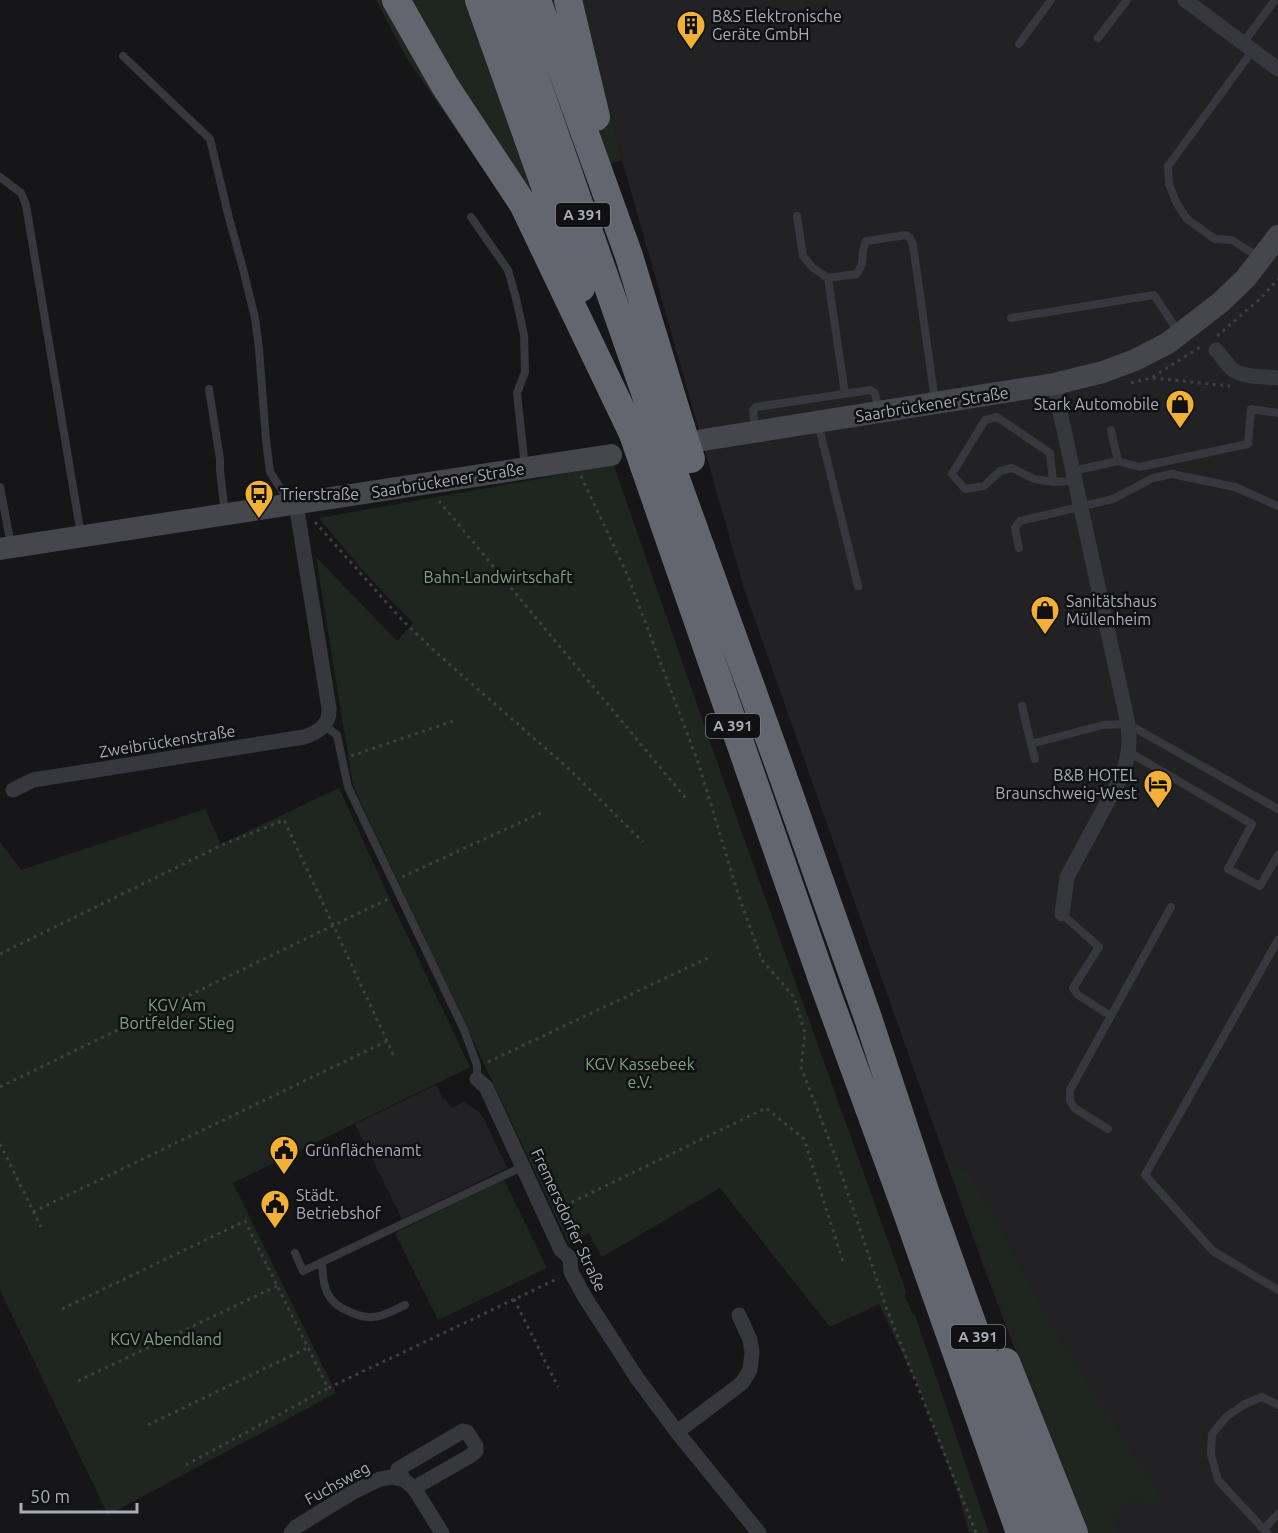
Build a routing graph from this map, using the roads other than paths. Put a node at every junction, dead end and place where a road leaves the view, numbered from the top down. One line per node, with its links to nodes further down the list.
1 (396, 0): 35 (highway)
2 (479, 0): 35 (highway, A 391)
3 (508, 0): 35 (highway, A 391)
4 (537, 0): 19 (highway)
5 (568, 0): 19 (highway)
6 (1051, 0): 11 (lane)
7 (1127, 0): 10 (lane)
8 (1185, 0): 12 (street)
9 (1275, 0): 12 (lane)
10 (1098, 38)
11 (1019, 44)
12 (1248, 47): 14 (street); 20 (lane)
13 (123, 56): 42 (lane)
14 (1278, 69)
15 (0, 177): 46 (lane)
16 (797, 216): 21 (lane)
17 (471, 217): 38 (lane)
18 (1278, 236): 20 (street, Saarbrückener Straße)
19 (629, 256): 35 (highway)
20 (1261, 259): 23 (street, Saarbrückener Straße)
21 (828, 278): 28 (lane); 29 (lane)
22 (1011, 318): 23 (lane)
23 (1180, 335): 26 (street, Saarbrückener Straße)
24 (1216, 350): 25 (street)
25 (1278, 378)
26 (1054, 384): 29 (street, Saarbrückener Straße); 39 (street)
27 (209, 389): 45 (lane)
28 (845, 394): 30 (lane); 34 (lane)
29 (935, 403): 30 (street, Saarbrückener Straße)
30 (880, 412): 32 (street, Saarbrückener Straße)
31 (1278, 413): 37 (lane)
32 (818, 422): 34 (street, Saarbrückener Straße); 49 (lane)
33 (1111, 430): 37 (lane)
34 (756, 432): 35 (street, Saarbrückener Straße)
35 (669, 446): 65 (highway, A 391); 74 (highway, A 391)
36 (611, 455): 38 (street, Saarbrückener Straße)
37 (1118, 461): 39 (lane)
38 (525, 468): 42 (street, Saarbrückener Straße)
39 (1074, 476): 40 (lane); 43 (street)
40 (1053, 482): 40 (lane)
41 (0, 487): 47 (lane)
42 (291, 505): 45 (street, Saarbrückener Straße); 52 (street)
43 (1080, 506): 44 (lane); 48 (lane); 51 (street)
44 (1278, 506)
45 (225, 514): 46 (street, Saarbrückener Straße)
46 (81, 536): 47 (street, Saarbrückener Straße)
47 (6, 548)
48 (1019, 548)
49 (858, 586)
50 (1022, 706): 53 (lane)
51 (1128, 724): 53 (lane); 54 (street); 57 (lane)
52 (325, 726): 56 (street, Zweibrückenstraße); 63 (lane)
53 (1031, 744): 55 (lane)
54 (1129, 752): 58 (lane); 60 (street)
55 (1035, 759)
56 (13, 790)
57 (1278, 809)
58 (1278, 855)
59 (1171, 907): 62 (lane)
60 (1062, 914): 62 (lane)
61 (1278, 940): 69 (lane)
62 (1111, 1016): 64 (lane)
63 (477, 1072): 66 (street, Fremersdorfer Straße)
64 (1108, 1128)
65 (910, 1141): 83 (highway, A 391); 84 (highway)
66 (524, 1166): 68 (lane); 73 (street, Fremersdorfer Straße)
67 (295, 1253): 68 (lane)
68 (322, 1262): 70 (lane)
69 (1278, 1290)
70 (405, 1305)
71 (739, 1315): 73 (street)
72 (1278, 1405): 77 (lane)
73 (677, 1432): 80 (street, Fremersdorfer Straße)
74 (998, 1467): 81 (highway); 82 (highway, A 391)
75 (1278, 1514): 77 (lane)
76 (293, 1530): 78 (street, Fuchsweg); 79 (street, Fuchsweg)
77 (1265, 1531)
78 (276, 1533)
79 (441, 1533)
80 (759, 1533)
81 (1008, 1533)
82 (1020, 1533)
83 (1047, 1533)
84 (1074, 1533)

